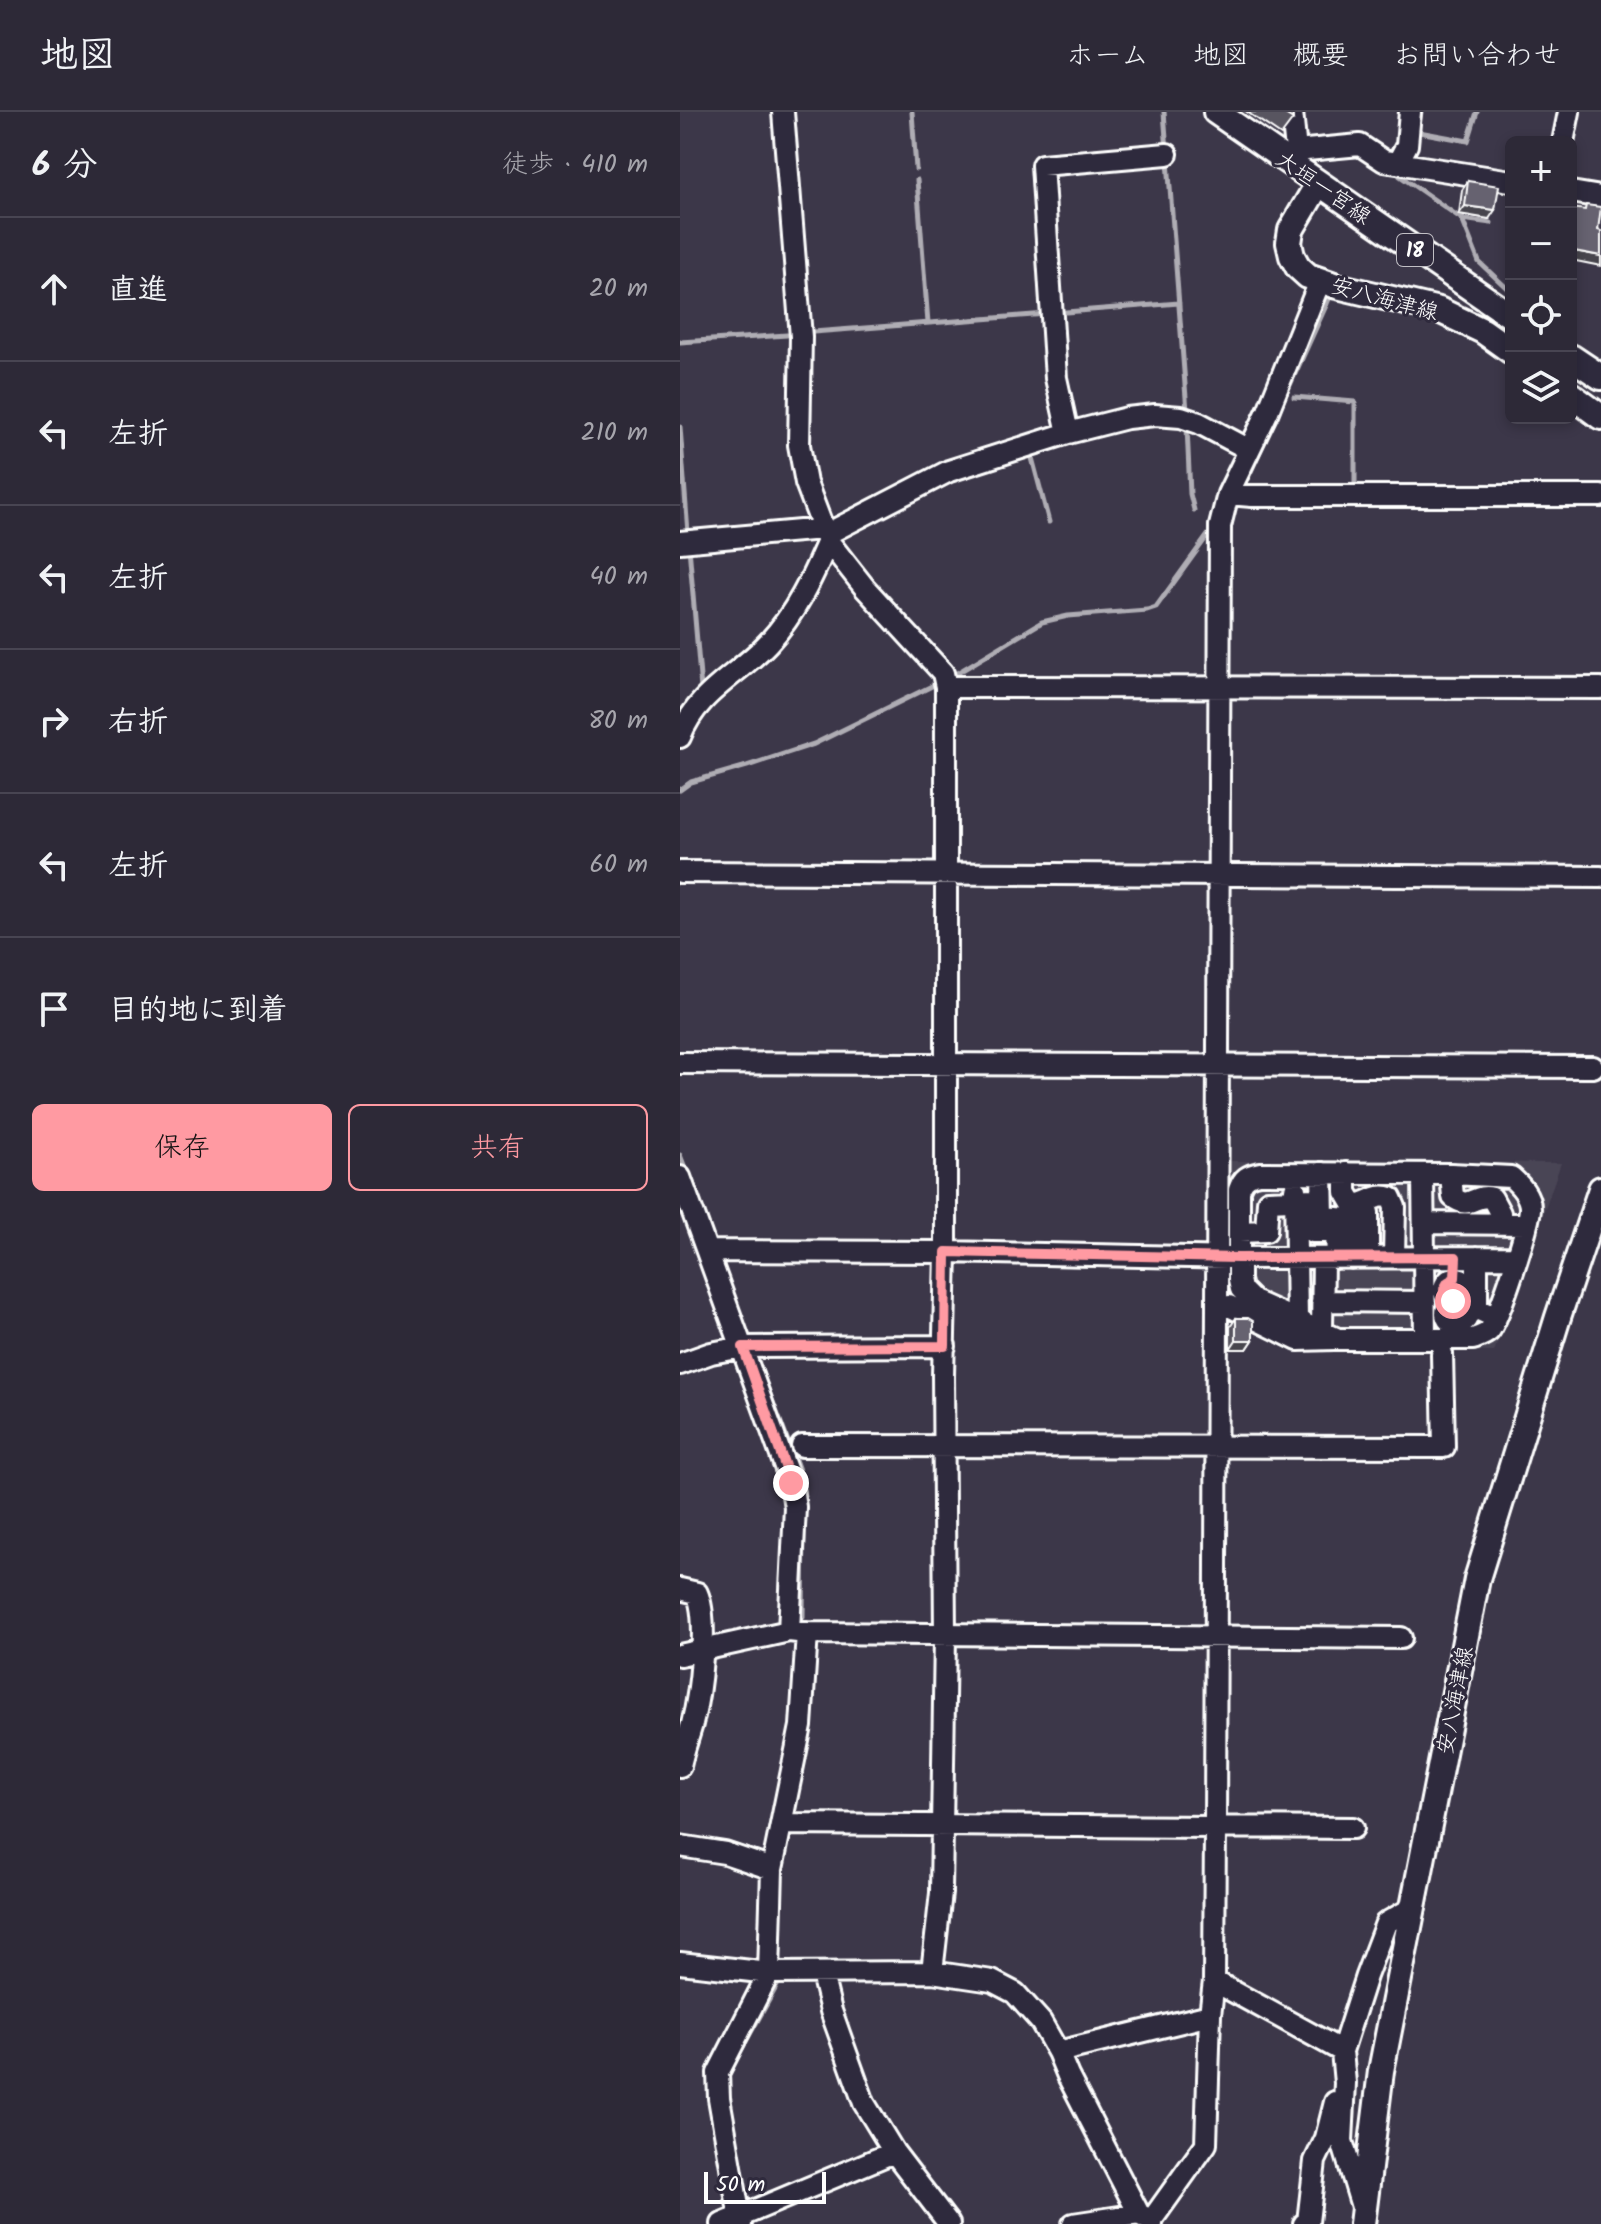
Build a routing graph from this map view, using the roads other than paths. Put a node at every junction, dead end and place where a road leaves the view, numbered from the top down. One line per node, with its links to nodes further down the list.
1 (783, 112): 25 (street)
2 (1216, 112): 8 (main road, 大垣一宮線 / 18)
3 (1292, 112): 8 (street)
4 (1410, 112): 9 (street)
5 (1569, 112): 6 (street)
6 (1564, 136)
7 (1167, 154): 21 (street)
8 (1293, 158): 9 (street); 11 (main road, 大垣一宮線 / 18)
9 (1398, 162): 10 (street)
10 (1505, 180)
11 (1318, 184): 14 (main road, 安八海津線); 15 (main road, 大垣一宮線 / 18)
12 (1577, 193): 13 (street)
13 (1601, 197)
14 (1320, 281): 16 (main road, 安八海津線); 22 (street)
15 (1505, 312)
16 (1505, 347)
17 (1577, 361): 18 (main road)
18 (1601, 377)
19 (1577, 399): 20 (main road)
20 (1601, 417)
21 (1068, 433): 22 (street); 25 (street)
22 (1248, 449): 23 (street)
23 (1228, 494): 24 (street); 27 (street)
24 (1601, 496)
25 (825, 535): 26 (street); 28 (street); 30 (street)
26 (680, 542)
27 (1220, 686): 28 (street); 29 (street); 33 (street)
28 (946, 687): 32 (street)
29 (1601, 688)
30 (680, 737)
31 (680, 872): 32 (street)
32 (947, 875): 33 (street); 36 (street)
33 (1219, 877): 34 (street); 37 (street)
34 (1601, 877)
35 (680, 1063): 36 (street)
36 (945, 1065): 37 (street); 53 (street)
37 (1218, 1065): 38 (street); 54 (street)
38 (1593, 1067)
39 (1295, 1173): 40 (street); 46 (street); 51 (street)
40 (1322, 1173): 41 (street); 60 (street)
41 (1346, 1173): 42 (street); 55 (street)
42 (1423, 1174): 43 (street); 48 (street)
43 (1451, 1174): 49 (street); 50 (street)
44 (680, 1177): 52 (street)
45 (1601, 1189): 90 (main road, 安八海津線)
46 (1295, 1200): 51 (street); 59 (street); 60 (street)
47 (1373, 1223): 60 (street)
48 (1424, 1223): 49 (street); 56 (street)
49 (1500, 1223): 50 (street)
50 (1526, 1224): 61 (street)
51 (1239, 1232): 54 (street)
52 (708, 1251): 53 (street); 70 (street)
53 (946, 1252): 54 (street); 69 (street)
54 (1228, 1257): 59 (street); 67 (street); 75 (street)
55 (1394, 1257): 56 (street); 60 (street)
56 (1424, 1257): 57 (street); 66 (street)
57 (1456, 1257): 58 (street); 66 (street)
58 (1477, 1257): 61 (street); 62 (street)
59 (1297, 1258): 60 (street); 67 (street)
60 (1345, 1258): 63 (street)
61 (1514, 1264): 62 (street); 65 (street)
62 (1477, 1293): 65 (street)
63 (1322, 1301): 66 (street); 68 (street)
64 (1229, 1306): 68 (street)
65 (1496, 1318): 66 (street)
66 (1425, 1320): 68 (street)
67 (1297, 1321): 68 (street)
68 (1330, 1335)
69 (945, 1346): 70 (street); 74 (street)
70 (743, 1347): 72 (street); 77 (street)
71 (1442, 1354): 75 (street)
72 (680, 1364)
73 (802, 1446): 74 (street)
74 (943, 1446): 75 (street); 78 (street)
75 (1217, 1446): 79 (street)
76 (680, 1589): 81 (street)
77 (798, 1632): 78 (street); 81 (street); 84 (street)
78 (945, 1635): 79 (street); 85 (street)
79 (1216, 1635): 80 (street); 86 (street)
80 (1401, 1638)
81 (702, 1649): 82 (street); 83 (street)
82 (680, 1655)
83 (680, 1766)
84 (782, 1824): 85 (street); 89 (street)
85 (941, 1825): 86 (street); 92 (street)
86 (1215, 1827): 87 (street); 95 (street)
87 (1353, 1828)
88 (680, 1846): 89 (street)
89 (772, 1869): 93 (street)
90 (1414, 1907): 98 (street); 100 (main road, 安八海津線)
91 (680, 1963): 93 (street)
92 (932, 1972): 94 (street); 97 (street)
93 (769, 1973): 94 (street); 102 (street)
94 (822, 1974): 99 (street)
95 (1214, 1981): 96 (street); 98 (street)
96 (1210, 2015): 97 (street); 101 (street)
97 (1058, 2052): 101 (street)
98 (1343, 2060): 100 (street); 105 (street)
99 (894, 2152): 102 (street); 103 (street)
100 (1363, 2218)
101 (1147, 2220): 104 (street)
102 (734, 2221)
103 (949, 2224)
104 (1073, 2224)
105 (1304, 2224)

